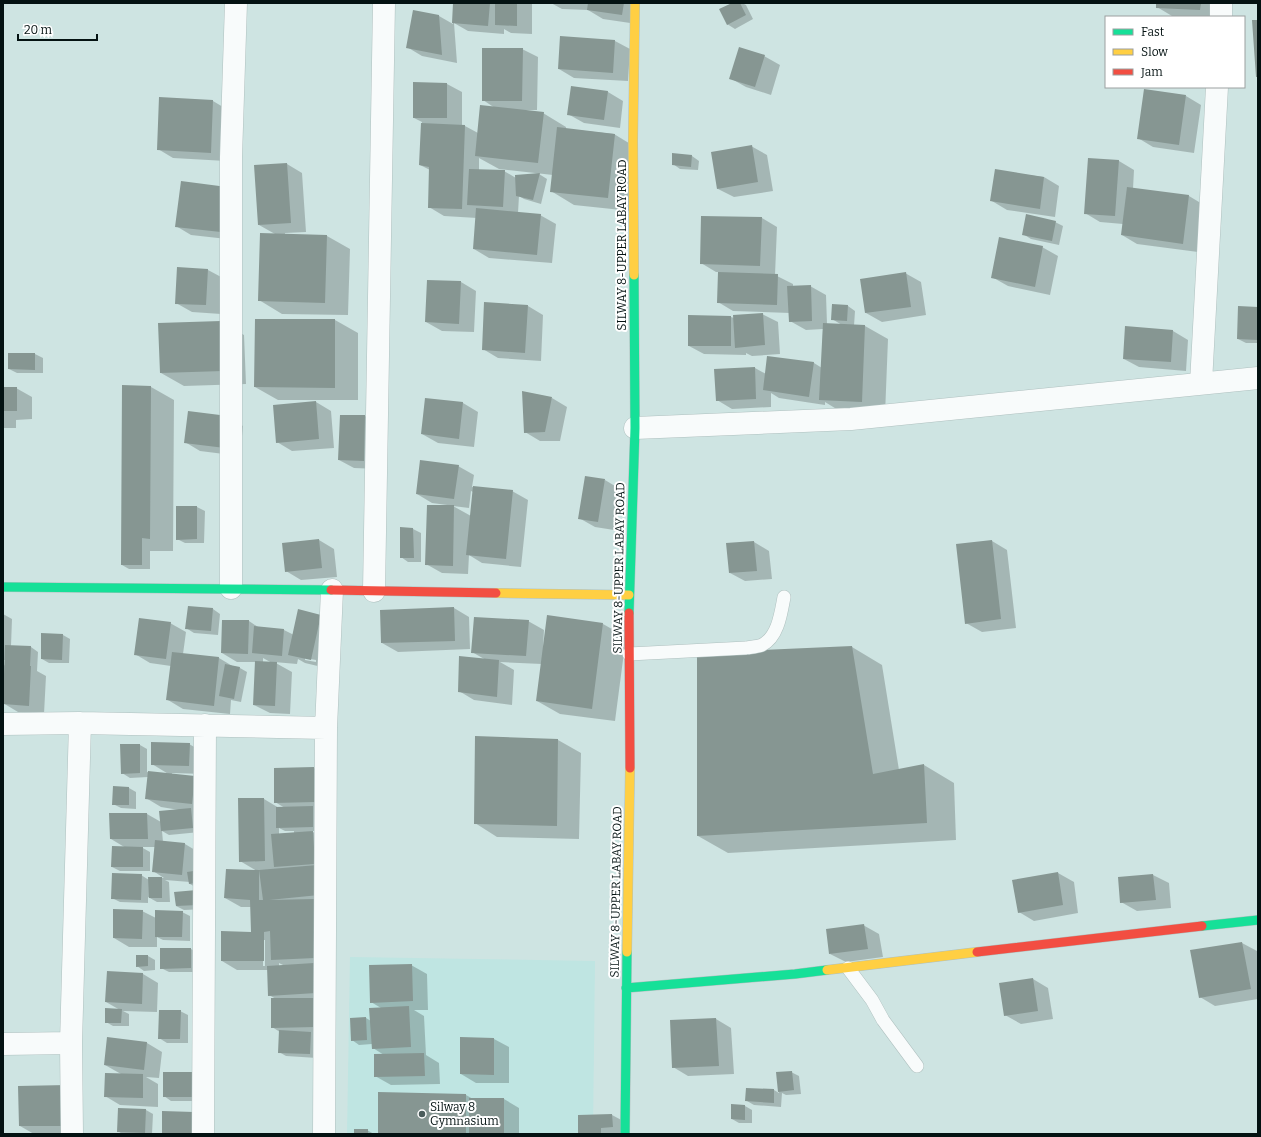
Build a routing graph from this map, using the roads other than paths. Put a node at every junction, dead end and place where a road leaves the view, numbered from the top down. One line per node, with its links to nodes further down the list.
1 (236, 3): 11 (street)
2 (384, 3): 13 (street)
3 (634, 3): 9 (street, SILWAY 8-UPPER LABAY ROAD)
4 (1222, 3): 5 (street)
5 (1221, 16)
6 (1217, 88): 8 (street)
7 (1258, 378): 8 (street)
8 (1201, 383): 9 (street)
9 (634, 428): 14 (street, SILWAY 8-UPPER LABAY ROAD)
10 (3, 587): 11 (street)
11 (231, 588): 12 (street)
12 (332, 590): 13 (street); 20 (street)
13 (374, 591): 14 (street)
14 (629, 595): 16 (street, SILWAY 8-UPPER LABAY ROAD)
15 (784, 597): 16 (lane)
16 (629, 654): 23 (street, SILWAY 8-UPPER LABAY ROAD)
17 (80, 723): 18 (street); 19 (street); 24 (street)
18 (3, 724)
19 (205, 725): 20 (street); 28 (street)
20 (326, 728): 29 (street)
21 (1258, 920): 22 (street)
22 (848, 968): 23 (street); 26 (lane)
23 (626, 988): 30 (street, SILWAY 8-UPPER LABAY ROAD)
24 (71, 1043): 25 (street); 27 (street)
25 (3, 1044)
26 (917, 1066)
27 (72, 1134)
28 (203, 1134)
29 (324, 1134)
30 (625, 1134)

